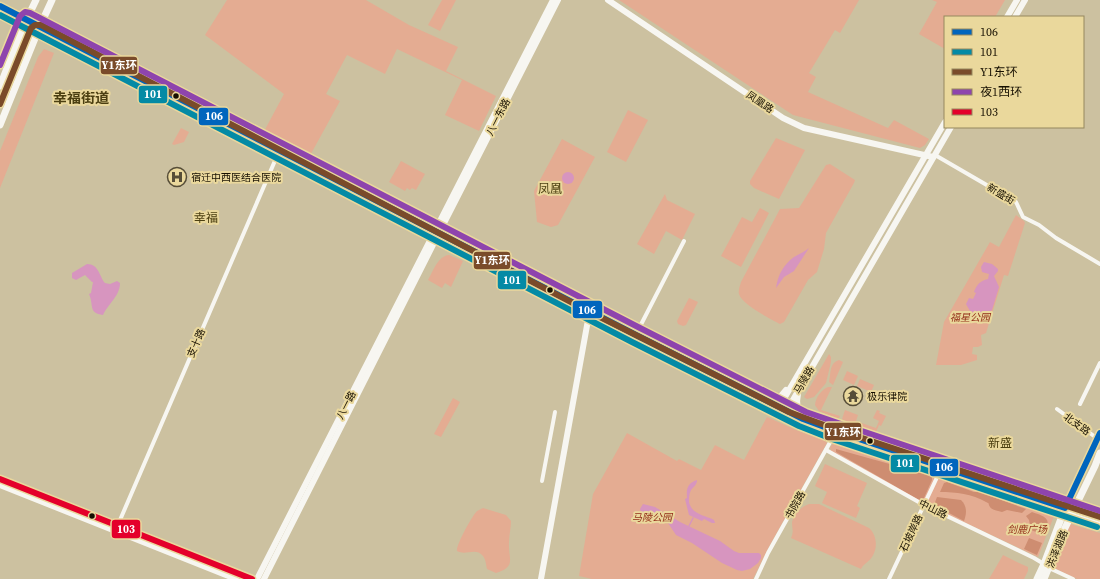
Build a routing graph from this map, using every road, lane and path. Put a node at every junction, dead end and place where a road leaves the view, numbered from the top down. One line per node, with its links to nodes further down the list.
1 (36, 0): 12 (main road)
2 (52, 0): 13 (main road)
3 (553, 0): 21 (main road, 八一东路)
4 (558, 0): 21 (main road, 八一东路)
5 (608, 0): 18 (main road, 凤凰路)
6 (1017, 0): 10 (main road)
7 (1025, 0): 11 (main road)
8 (0, 6): 12 (main road)
9 (0, 13): 12 (main road)
10 (1008, 16)
11 (1016, 16)
12 (26, 22): 13 (main road); 14 (main road)
13 (39, 29): 16 (main road); 19 (main road); 21 (main road)
14 (0, 86)
15 (944, 124): 18 (main road, 马陵路)
16 (0, 125)
17 (950, 128): 20 (main road, 马陵路)
18 (925, 155): 20 (main road, 凤凰路); 28 (main road, 马陵路)
19 (276, 156): 21 (main road); 53 (street, 支十路)
20 (934, 156): 23 (street, 新盛街); 29 (main road, 马陵路)
21 (435, 235): 24 (main road); 25 (main road); 57 (main road, 八一路); 58 (main road, 八一路)
22 (684, 241): 25 (street)
23 (1100, 264)
24 (588, 320): 26 (main road); 59 (main road)
25 (636, 335): 26 (street); 30 (main road)
26 (632, 342): 36 (main road)
27 (1100, 363): 31 (street)
28 (794, 381): 30 (main road); 32 (main road, 马陵路)
29 (801, 384): 34 (main road, 马陵路); 38 (main road)
30 (759, 397): 32 (main road)
31 (1080, 404)
32 (780, 407): 34 (main road); 36 (main road, 马陵路)
33 (1057, 409): 40 (street, 北支路)
34 (787, 410): 37 (main road, 马陵路); 38 (main road)
35 (555, 412): 46 (street)
36 (776, 414): 37 (main road)
37 (783, 417): 39 (main road)
38 (803, 418): 39 (main road)
39 (834, 434): 41 (street, 书院路); 43 (main road); 44 (main road)
40 (1099, 437): 49 (main road, 洪泽湖路)
41 (826, 450): 48 (street, 中山路); 60 (street, 书院路)
42 (1100, 453): 50 (main road, 洪泽湖路)
43 (944, 467): 44 (street, 石坡岸路); 49 (main road)
44 (939, 472): 48 (street, 石坡岸路); 49 (main road)
45 (0, 479): 53 (main road)
46 (542, 481)
47 (0, 485): 53 (main road)
48 (924, 505): 54 (street, 中山路); 61 (street, 石坡岸路)
49 (1064, 510): 50 (main road); 54 (main road, 洪泽湖路)
50 (1073, 513): 51 (main road); 52 (main road); 54 (main road, 洪泽湖路)
51 (1100, 519)
52 (1100, 524)
53 (116, 528): 55 (main road); 56 (main road)
54 (1047, 566): 62 (main road, 洪泽湖路); 63 (main road, 洪泽湖路); 64 (street, 中山路)
55 (236, 579)
56 (252, 579)
57 (258, 579)
58 (264, 579)
59 (540, 579)
60 (756, 579)
61 (889, 579)
62 (1037, 579)
63 (1044, 579)
64 (1073, 579)

